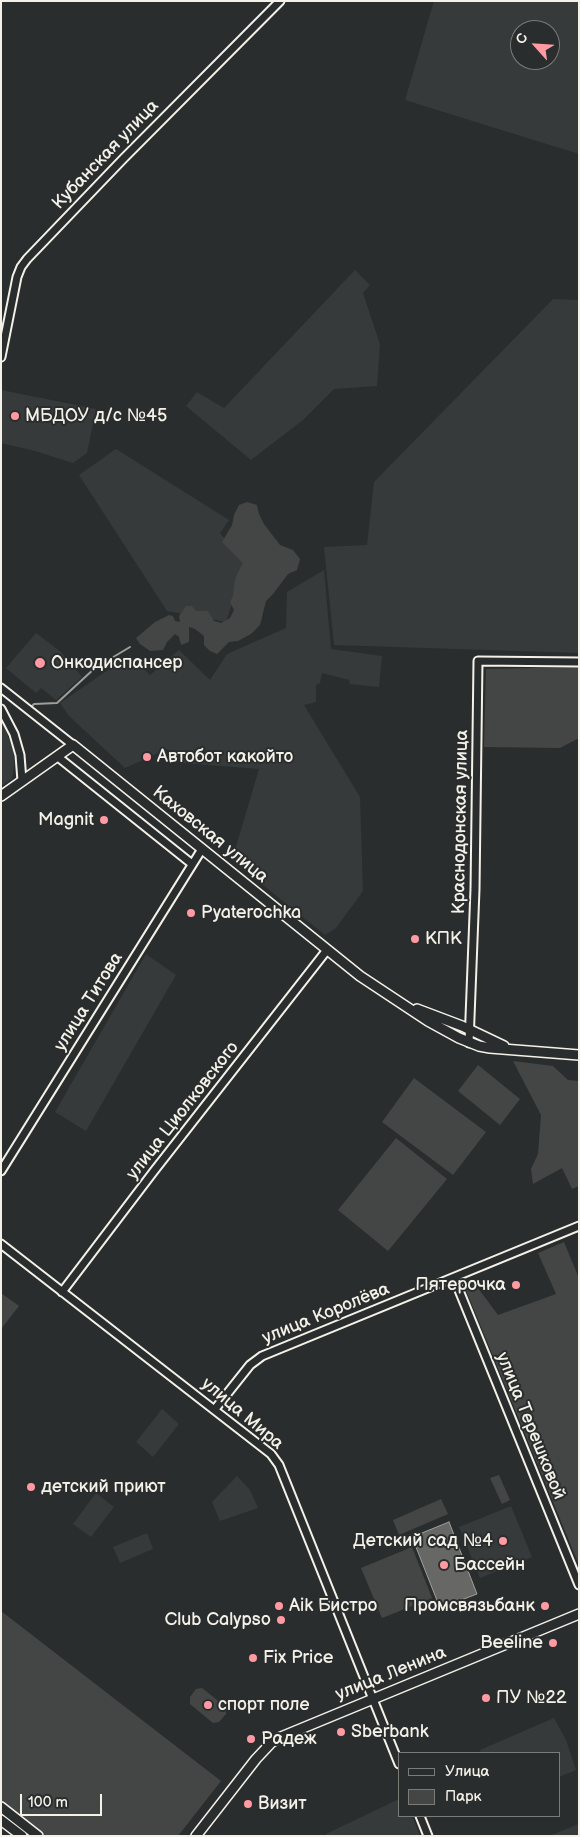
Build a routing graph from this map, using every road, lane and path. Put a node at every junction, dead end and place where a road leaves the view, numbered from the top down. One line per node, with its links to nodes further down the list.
1 (280, 1): 2 (street, Кубанская улица)
2 (1, 357)
3 (579, 662): 14 (street, Краснодонская улица)
4 (1, 688): 6 (street, Каховская улица)
5 (1, 709): 8 (street)
6 (74, 745): 7 (main road); 10 (main road, Каховская улица)
7 (58, 756): 8 (main road); 11 (street)
8 (22, 782): 9 (main road)
9 (1, 796)
10 (202, 849): 11 (street, улица Титова); 12 (main road, Каховская улица)
11 (192, 864): 18 (street, улица Титова)
12 (327, 950): 13 (main road, Каховская улица); 22 (street, улица Циолковского)
13 (400, 1003): 14 (main road, Каховская улица); 15 (main road, Каховская улица)
14 (470, 1030): 15 (street, Краснодонская улица); 16 (main road, Каховская улица)
15 (469, 1043): 16 (main road, Каховская улица)
16 (511, 1049): 17 (main road, Каховская улица)
17 (579, 1055)
18 (1, 1171)
19 (579, 1226): 21 (street, улица Королёва)
20 (1, 1244): 22 (street, улица Мира)
21 (454, 1278): 23 (street, улица Королёва); 24 (street, улица Терешковой)
22 (62, 1292): 23 (street, улица Мира)
23 (215, 1409): 26 (street, улица Мира)
24 (579, 1584)
25 (579, 1614): 26 (main road, улица Ленина)
26 (373, 1699): 27 (street, улица Мира); 33 (main road, улица Ленина)
27 (398, 1762)
28 (1, 1807): 32 (main road)
29 (420, 1817): 34 (street)
30 (1, 1820): 31 (main road)
31 (22, 1836)
32 (38, 1836)
33 (196, 1836)
34 (428, 1836)

